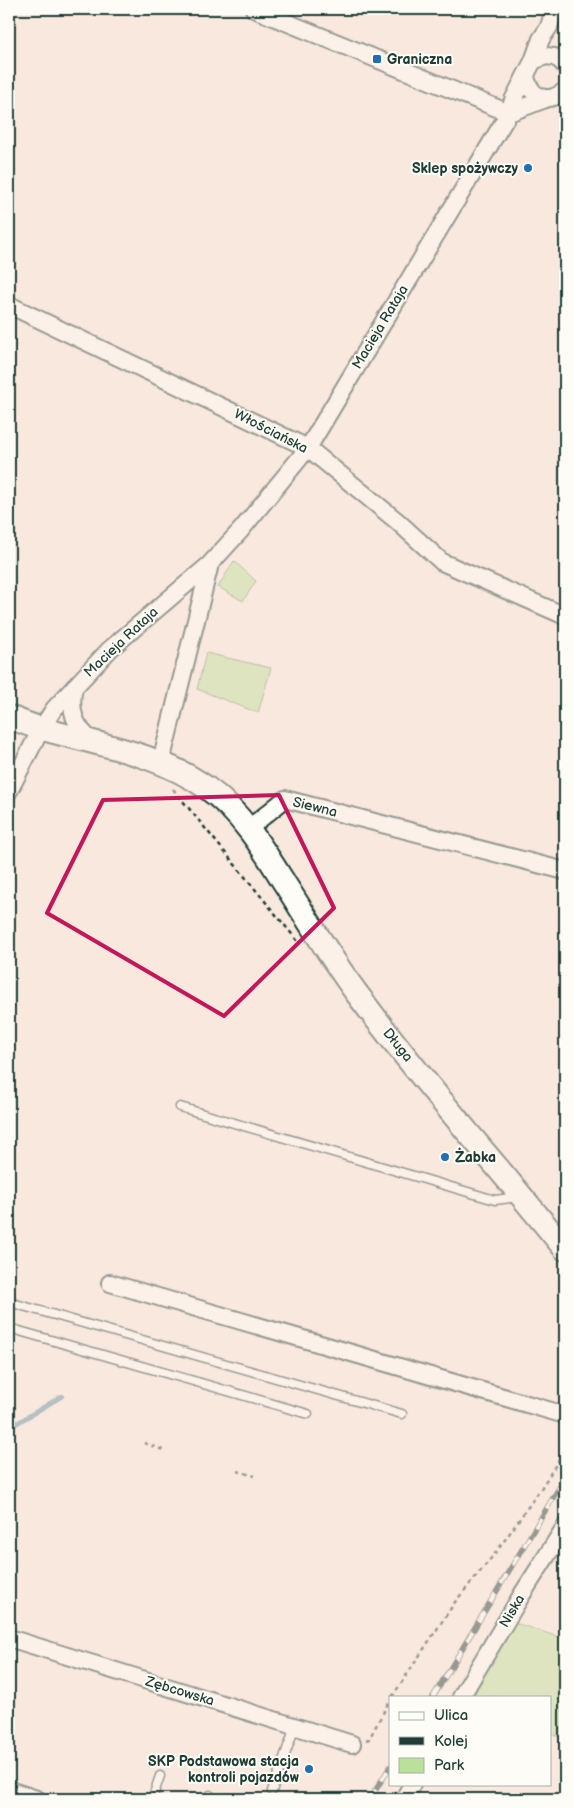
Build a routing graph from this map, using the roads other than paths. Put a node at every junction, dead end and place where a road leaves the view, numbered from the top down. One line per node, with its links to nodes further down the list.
1 (254, 9): 8 (street)
2 (554, 9): 3 (street, Macieja Rataja)
3 (549, 28): 4 (street, Macieja Rataja); 5 (street)
4 (533, 61): 5 (street); 6 (street, Macieja Rataja)
5 (563, 63)
6 (526, 76): 7 (street); 8 (street, Macieja Rataja)
7 (560, 92): 8 (street)
8 (509, 113): 10 (street, Macieja Rataja)
9 (9, 304): 10 (street, Włościańska)
10 (308, 448): 11 (street, Macieja Rataja); 12 (street, Włościańska)
11 (210, 564): 13 (street, Macieja Rataja); 17 (street, Macieja Rataja)
12 (565, 616)
13 (74, 687): 15 (street, Macieja Rataja); 16 (street)
14 (9, 717): 15 (street)
15 (41, 729): 16 (street); 18 (street)
16 (93, 742): 17 (street)
17 (161, 762): 19 (street)
18 (9, 791)
19 (248, 829): 20 (street, Siewna); 22 (street, Długa)
20 (565, 871)
21 (180, 1107): 22 (lane)
22 (523, 1196): 23 (street, Długa)
23 (565, 1249)
24 (110, 1283): 29 (street)
25 (9, 1302): 28 (lane)
26 (9, 1328): 27 (lane)
27 (308, 1414)
28 (402, 1414)
29 (565, 1415)
30 (565, 1527): 32 (street, Niska)
31 (9, 1638): 33 (street, Zębcowska)
32 (462, 1696)
33 (295, 1727): 34 (street, Zębcowska); 38 (lane)
34 (352, 1744)
35 (160, 1776): 40 (lane)
36 (411, 1786): 41 (street)
37 (9, 1790): 39 (street)
38 (272, 1791)
39 (37, 1799)
40 (152, 1799)
41 (404, 1799)

